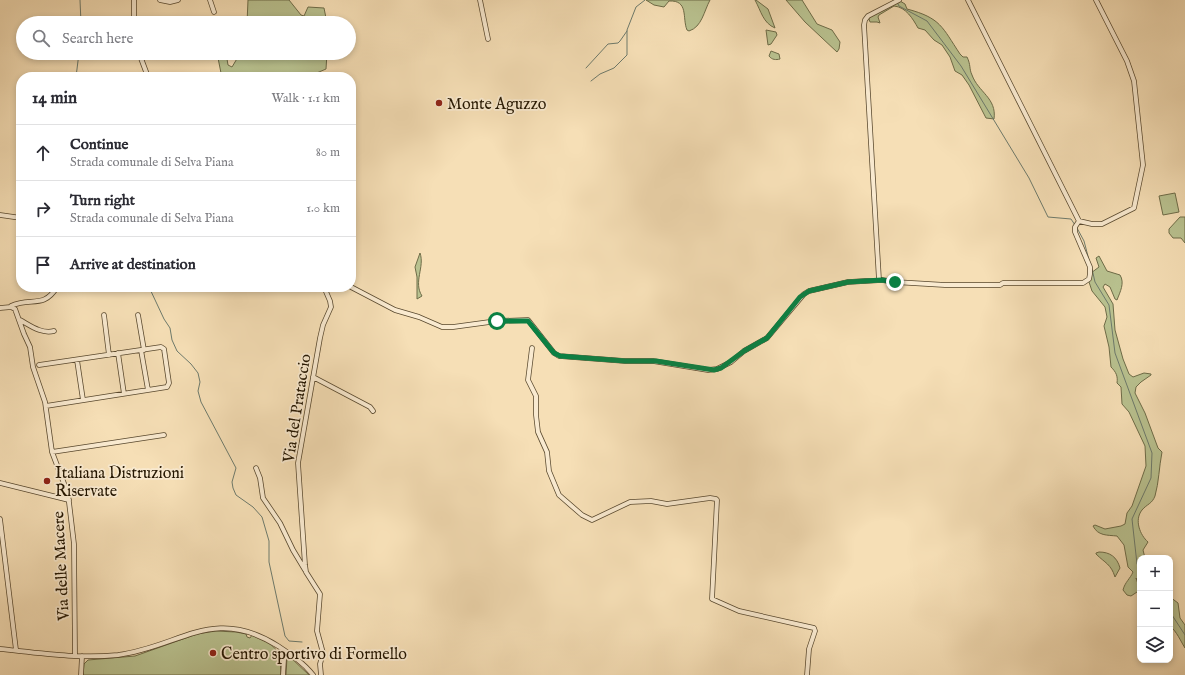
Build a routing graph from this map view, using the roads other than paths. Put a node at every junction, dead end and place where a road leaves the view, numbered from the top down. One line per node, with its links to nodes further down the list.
1 (134, 0): 10 (street)
2 (160, 0): 3 (street)
3 (178, 0)
4 (210, 0): 9 (street)
5 (480, 0): 11 (street)
6 (899, 0): 17 (street)
7 (968, 0): 16 (street)
8 (1096, 0): 16 (street)
9 (214, 12)
10 (134, 16)
11 (488, 39)
12 (142, 60): 13 (street)
13 (146, 72)
14 (0, 216): 15 (street)
15 (16, 218)
16 (1079, 222): 17 (street)
17 (879, 280): 18 (street)
18 (356, 290)
19 (53, 292): 21 (street)
20 (326, 292): 33 (street, Via del Prataccio)
21 (11, 307): 22 (street); 25 (street, Via delle Macere)
22 (0, 308)
23 (104, 315): 30 (street)
24 (138, 315): 28 (street)
25 (20, 320): 26 (street); 37 (street, Via delle Macere)
26 (54, 331)
27 (532, 348): 55 (street)
28 (142, 350): 29 (street); 34 (street); 34 (street)
29 (118, 353): 30 (street); 35 (street)
30 (109, 355): 31 (street)
31 (77, 360): 32 (street); 36 (street)
32 (39, 365)
33 (313, 377): 38 (street); 45 (street, Via del Prataccio)
34 (148, 390): 35 (street)
35 (124, 394): 36 (street)
36 (83, 400): 37 (street)
37 (46, 406): 40 (street, Via delle Macere)
38 (374, 411)
39 (164, 435): 40 (street)
40 (52, 452): 43 (street, Via delle Macere)
41 (256, 468): 45 (street)
42 (0, 484): 43 (street)
43 (69, 500): 49 (street, Via delle Macere)
44 (0, 519): 47 (street)
45 (306, 572): 54 (street, Via del Prataccio)
46 (0, 649): 47 (street)
47 (16, 650): 49 (street)
48 (286, 652): 50 (street); 52 (street); 53 (street)
49 (75, 656): 50 (street)
50 (82, 656): 51 (street)
51 (81, 675)
52 (283, 675)
53 (313, 675)
54 (321, 675)
55 (807, 675)

